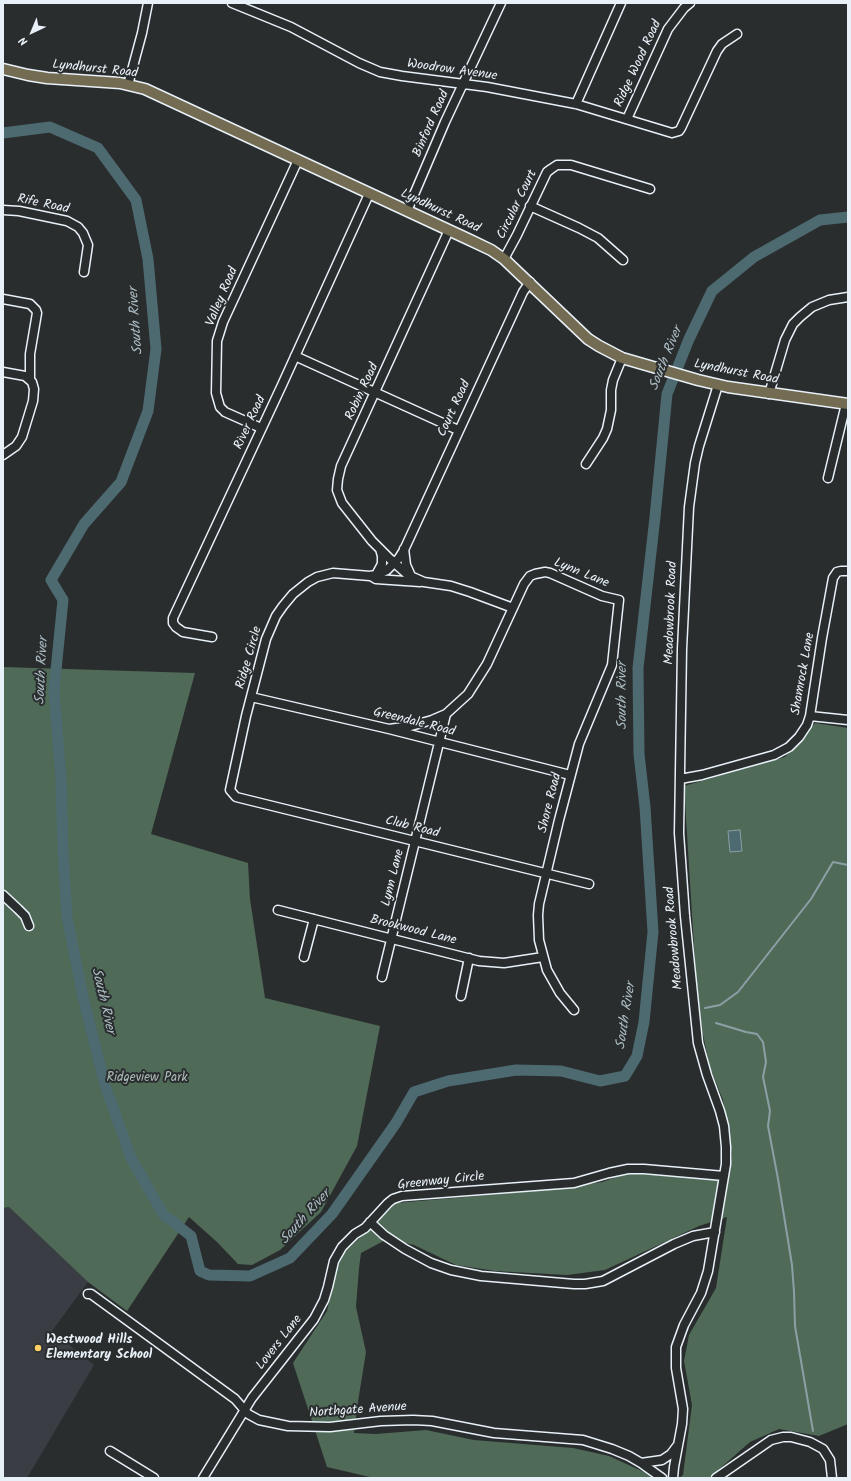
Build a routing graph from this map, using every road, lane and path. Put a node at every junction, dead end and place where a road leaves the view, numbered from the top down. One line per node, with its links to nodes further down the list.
1 (148, 3): 9 (street)
2 (232, 3): 8 (street, Woodrow Avenue)
3 (501, 3): 8 (street, Binford Road)
4 (621, 3): 10 (street)
5 (690, 3): 11 (street, Ridge Wood Road)
6 (737, 34): 11 (street, Woodrow Avenue)
7 (3, 69): 9 (main road, Lyndhurst Road)
8 (464, 84): 10 (street, Woodrow Avenue); 17 (street, Binford Road)
9 (128, 85): 12 (main road, Lyndhurst Road)
10 (576, 104): 11 (street, Woodrow Avenue)
11 (627, 119)
12 (298, 160): 14 (main road, Lyndhurst Road); 33 (street, Valley Road)
13 (650, 188): 15 (street, Circular Court)
14 (369, 194): 17 (main road, Lyndhurst Road); 25 (street, River Road)
15 (530, 206): 19 (street, Circular Court); 20 (street)
16 (3, 210): 21 (street, Rife Road)
17 (407, 211): 18 (main road, Lyndhurst Road)
18 (449, 230): 19 (main road, Lyndhurst Road); 30 (street, Robin Road)
19 (504, 259): 22 (main road, Lyndhurst Road)
20 (623, 260)
21 (84, 272)
22 (530, 282): 26 (main road, Lyndhurst Road); 34 (street, Court Road)
23 (848, 297): 31 (street)
24 (3, 299): 28 (street)
25 (295, 356): 30 (street); 33 (street, River Road)
26 (622, 358): 29 (main road, Lyndhurst Road); 36 (street)
27 (3, 372): 28 (street)
28 (30, 379): 35 (street)
29 (718, 385): 31 (main road, Lyndhurst Road); 56 (street, Meadowbrook Road)
30 (375, 393): 34 (street); 38 (street, Robin Road)
31 (769, 394): 32 (main road, Lyndhurst Road)
32 (847, 404): 37 (street)
33 (261, 428): 48 (street, River Road)
34 (458, 430): 39 (street, Court Road)
35 (3, 455)
36 (586, 464)
37 (828, 478)
38 (379, 548): 40 (street, Robin Road); 43 (street)
39 (404, 548): 40 (street); 41 (street, Court Road); 44 (street, Court Road)
40 (386, 555): 41 (street, Robin Road)
41 (394, 563): 43 (street); 44 (street, Ridge Circle)
42 (848, 571): 51 (street, Shamrock Lane)
43 (373, 575): 45 (street, Ridge Circle); 49 (street, Ridge Circle)
44 (413, 578): 45 (street, Ridge Circle)
45 (424, 582): 47 (street, Ridge Circle)
46 (619, 600): 47 (street, Lynn Lane); 55 (street, Shore Road)
47 (513, 608): 50 (street, Lynn Lane)
48 (212, 637)
49 (252, 696): 53 (street, Greendale Road); 57 (street, Ridge Circle)
50 (446, 714): 53 (street, Lynn Lane); 54 (street, Lynn Lane)
51 (810, 716): 52 (street); 56 (street, Shamrock Lane)
52 (848, 720)
53 (388, 729): 54 (street, Greendale Road)
54 (440, 742): 55 (street, Greendale Road); 58 (street, Lynn Lane)
55 (570, 775): 59 (street, Shore Road)
56 (680, 779): 72 (street, Meadowbrook Road)
57 (231, 792): 58 (street, Club Road)
58 (415, 841): 59 (street, Club Road); 65 (street, Lynn Lane)
59 (546, 873): 60 (street, Club Road); 67 (street, Shore Road)
60 (589, 884)
61 (3, 895): 64 (street)
62 (278, 910): 63 (street, Brookwood Lane)
63 (314, 919): 65 (street, Brookwood Lane); 66 (street)
64 (29, 926)
65 (391, 939): 68 (street, Brookwood Lane); 69 (street, Lynn Lane)
66 (304, 957)
67 (543, 957): 68 (street, Brookwood Lane); 71 (street, Shore Road)
68 (469, 958): 70 (street)
69 (382, 977)
70 (461, 996)
71 (574, 1010)
72 (724, 1176): 73 (street, Greenway Circle); 74 (street, Meadowbrook Road)
73 (370, 1222): 74 (street); 76 (street, Lovers Lane)
74 (715, 1232): 77 (street, Meadowbrook Road)
75 (88, 1294): 76 (street, Northgate Avenue)
76 (244, 1410): 79 (street, Northgate Avenue); 81 (street, Lovers Lane)
77 (678, 1445): 79 (street); 83 (street, Meadowbrook Road)
78 (110, 1451): 80 (street)
79 (642, 1463): 82 (street, Northgate Avenue)
80 (154, 1478)
81 (202, 1478)
82 (662, 1478)
83 (673, 1478)
84 (716, 1478): 85 (street)
85 (832, 1478)

